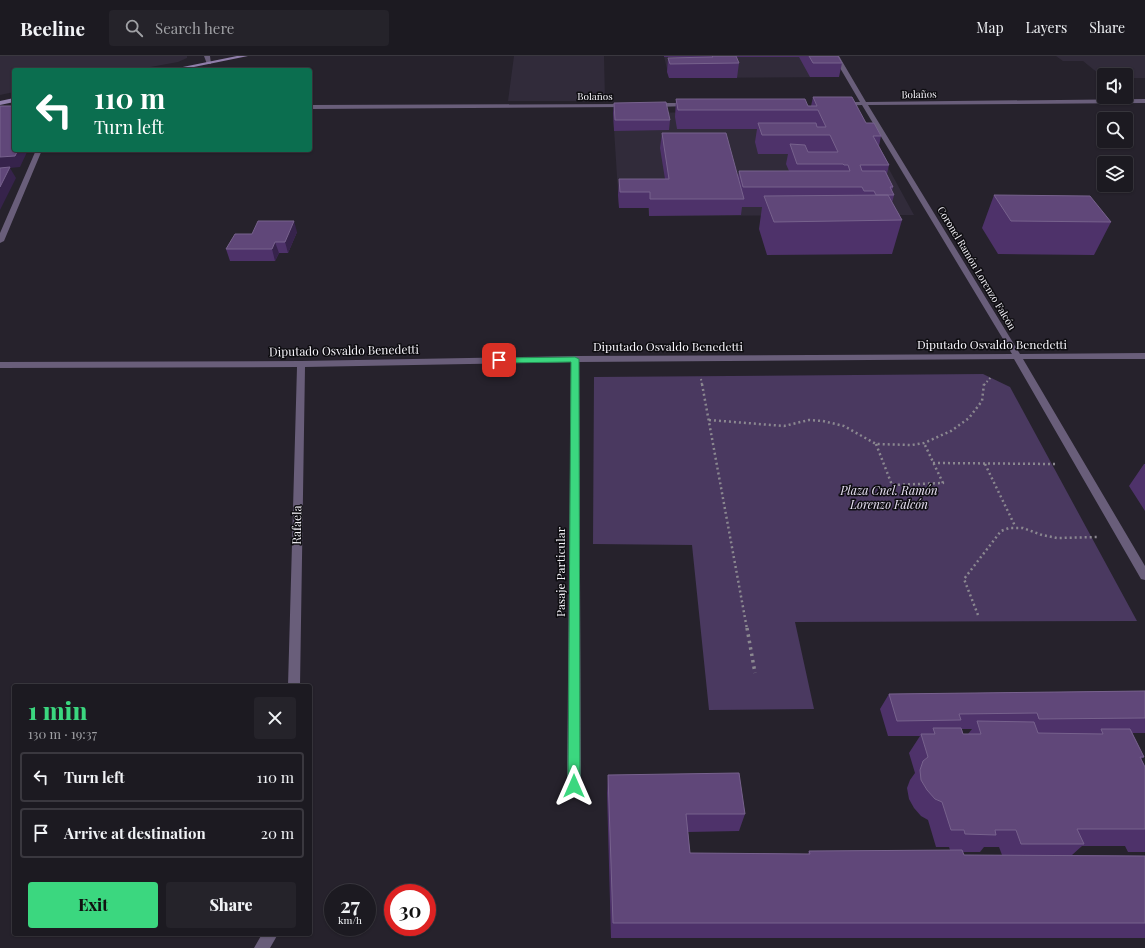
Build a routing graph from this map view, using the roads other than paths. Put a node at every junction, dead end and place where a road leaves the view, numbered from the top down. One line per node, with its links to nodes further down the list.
1 (207, 56): 4 (street)
2 (245, 56): 4 (street)
3 (836, 56): 10 (street, Coronel Ramón Lorenzo Falcón)
4 (209, 63): 5 (street)
5 (182, 68)
6 (12, 100): 8 (street)
7 (1145, 101): 10 (street, Bolaños)
8 (0, 103)
9 (832, 104): 10 (street, Bolaños)
10 (864, 104): 19 (street, Coronel Ramón Lorenzo Falcón)
11 (634, 105): 14 (street, Bolaños)
12 (650, 105): 13 (street)
13 (698, 105)
14 (312, 107)
15 (0, 108): 16 (street)
16 (7, 108)
17 (38, 152): 18 (street)
18 (0, 241)
19 (1016, 356): 20 (street, Diputado Osvaldo Benedetti); 21 (street, Diputado Osvaldo Benedetti); 24 (street, Coronel Ramón Lorenzo Falcón)
20 (1145, 356)
21 (575, 359): 22 (street, Diputado Osvaldo Benedetti); 26 (street, Pasaje Particular)
22 (301, 364): 23 (street, Diputado Osvaldo Benedetti); 25 (street, Rafaela)
23 (0, 365)
24 (1145, 576)
25 (294, 684)
26 (574, 786)

